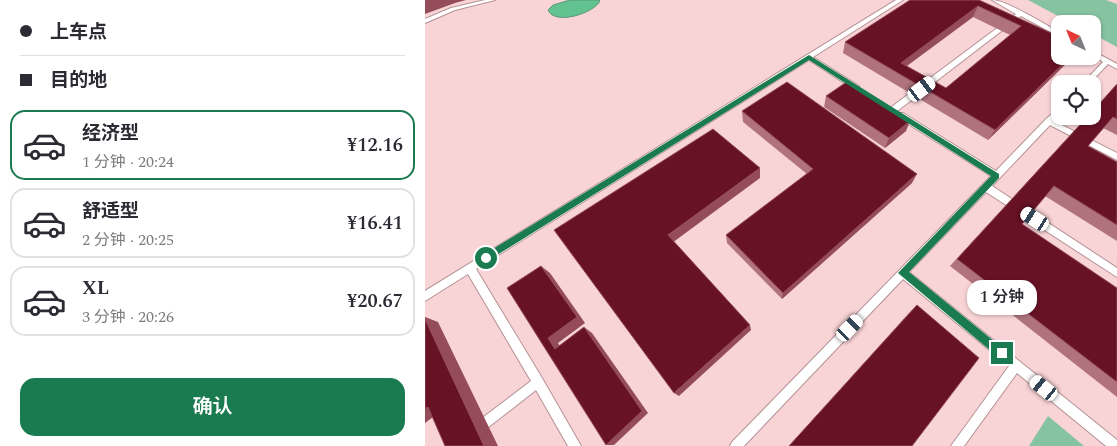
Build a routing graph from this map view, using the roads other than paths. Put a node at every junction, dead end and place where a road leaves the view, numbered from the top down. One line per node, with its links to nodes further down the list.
1 (492, 0): 5 (lane)
2 (900, 0): 7 (lane)
3 (995, 0): 4 (lane)
4 (1021, 13): 6 (lane); 14 (lane)
5 (425, 20)
6 (1051, 30)
7 (809, 57): 12 (lane); 19 (lane)
8 (1101, 58): 9 (lane)
9 (1107, 62): 10 (lane); 11 (lane)
10 (1117, 67)
11 (1094, 75)
12 (868, 94)
13 (885, 105): 14 (lane)
14 (893, 110): 17 (lane)
15 (1049, 121): 16 (lane); 17 (lane)
16 (1117, 157)
17 (997, 176): 18 (lane)
18 (986, 187): 20 (lane); 21 (lane)
19 (470, 268): 22 (lane); 24 (lane)
20 (903, 273): 23 (lane); 27 (lane)
21 (1117, 273)
22 (425, 296)
23 (1016, 365): 28 (lane); 29 (lane)
24 (538, 382): 25 (lane); 26 (lane)
25 (470, 434)
26 (575, 446)
27 (736, 446)
28 (957, 446)
29 (1115, 446)

